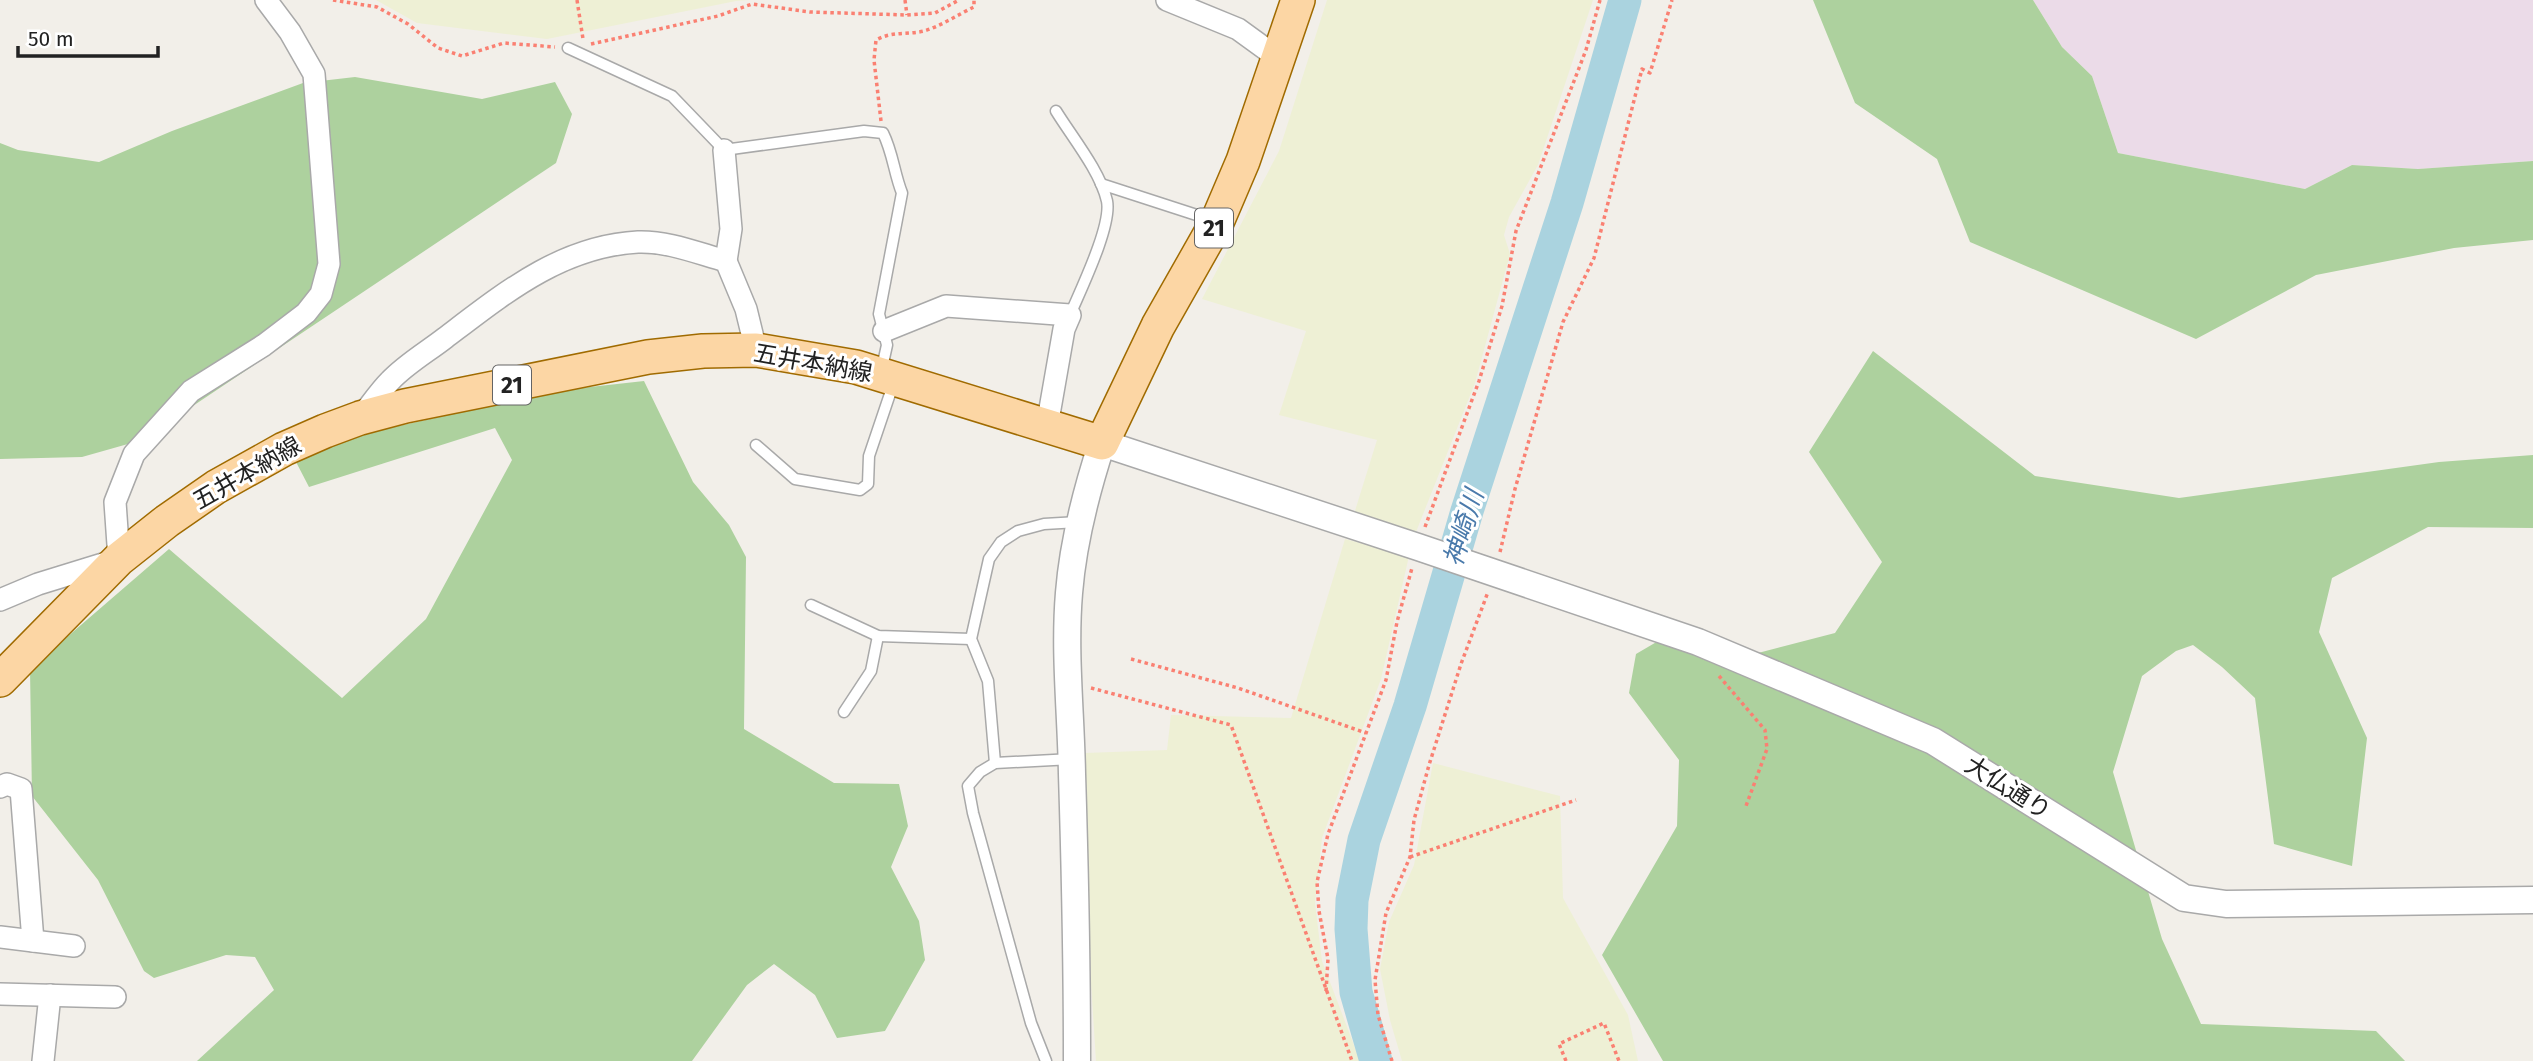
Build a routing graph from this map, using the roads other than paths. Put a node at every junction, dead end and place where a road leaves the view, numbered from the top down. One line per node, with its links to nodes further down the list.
1 (266, 0): 20 (street)
2 (1167, 0): 5 (street)
3 (1298, 0): 5 (main road, 21)
4 (568, 48): 7 (lane)
5 (1278, 58): 9 (main road, 21)
6 (1056, 111): 8 (lane)
7 (724, 150): 10 (street); 12 (lane)
8 (1101, 184): 9 (lane); 11 (lane)
9 (1217, 222): 17 (main road, 21)
10 (726, 261): 13 (street); 15 (street)
11 (1070, 315): 12 (street); 16 (street)
12 (884, 331): 14 (lane)
13 (757, 350): 14 (main road, 五井本納線 / 21); 15 (main road, 五井本納線 / 21)
14 (887, 377): 16 (main road, 五井本納線 / 21); 18 (lane)
15 (360, 418): 20 (main road, 五井本納線 / 21)
16 (1047, 426): 17 (main road, 五井本納線 / 21)
17 (1102, 443): 19 (street); 30 (street, 大仏通り)
18 (756, 445)
19 (1081, 522): 24 (lane); 27 (street)
20 (119, 559): 21 (street); 25 (main road, 五井本納線 / 21)
21 (0, 600)
22 (811, 605): 23 (lane)
23 (878, 636): 24 (lane); 26 (lane)
24 (971, 639): 28 (lane)
25 (0, 680)
26 (844, 712)
27 (1072, 759): 28 (lane); 39 (street)
28 (995, 763): 38 (lane)
29 (0, 787): 32 (street)
30 (2533, 900)
31 (0, 937): 32 (street)
32 (33, 941): 33 (street)
33 (75, 946)
34 (0, 994): 35 (street)
35 (50, 995): 36 (street); 37 (street)
36 (116, 997)
37 (43, 1061)
38 (1046, 1061)
39 (1077, 1061)

